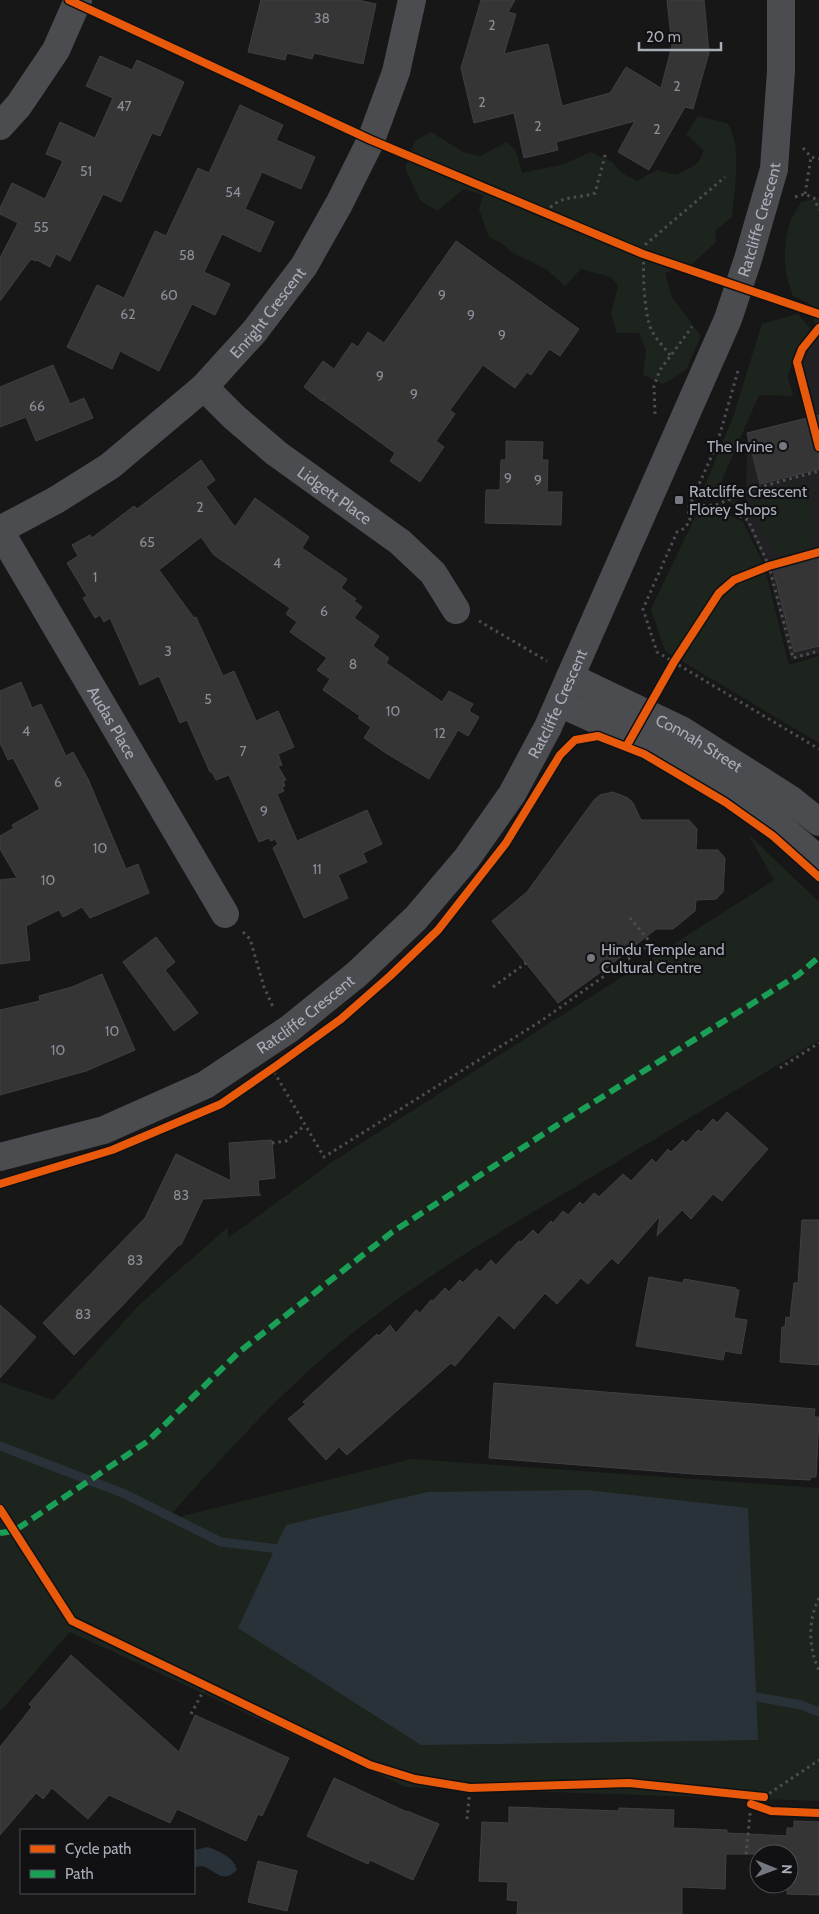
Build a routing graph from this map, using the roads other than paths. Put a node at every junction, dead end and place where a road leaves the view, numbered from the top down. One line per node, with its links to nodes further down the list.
1 (78, 0): 4 (street)
2 (412, 0): 5 (street, Enright Crescent)
3 (781, 0): 8 (street, Ratcliffe Crescent)
4 (0, 126)
5 (204, 387): 6 (street, Enright Crescent); 7 (street, Lidgett Place)
6 (0, 530): 12 (street, Audas Place)
7 (456, 610)
8 (559, 670): 9 (street, Ratcliffe Crescent); 10 (street, Connah Street)
9 (559, 703): 11 (street, Connah Street); 13 (street, Ratcliffe Crescent)
10 (819, 822)
11 (819, 860)
12 (225, 914)
13 (0, 1157)

